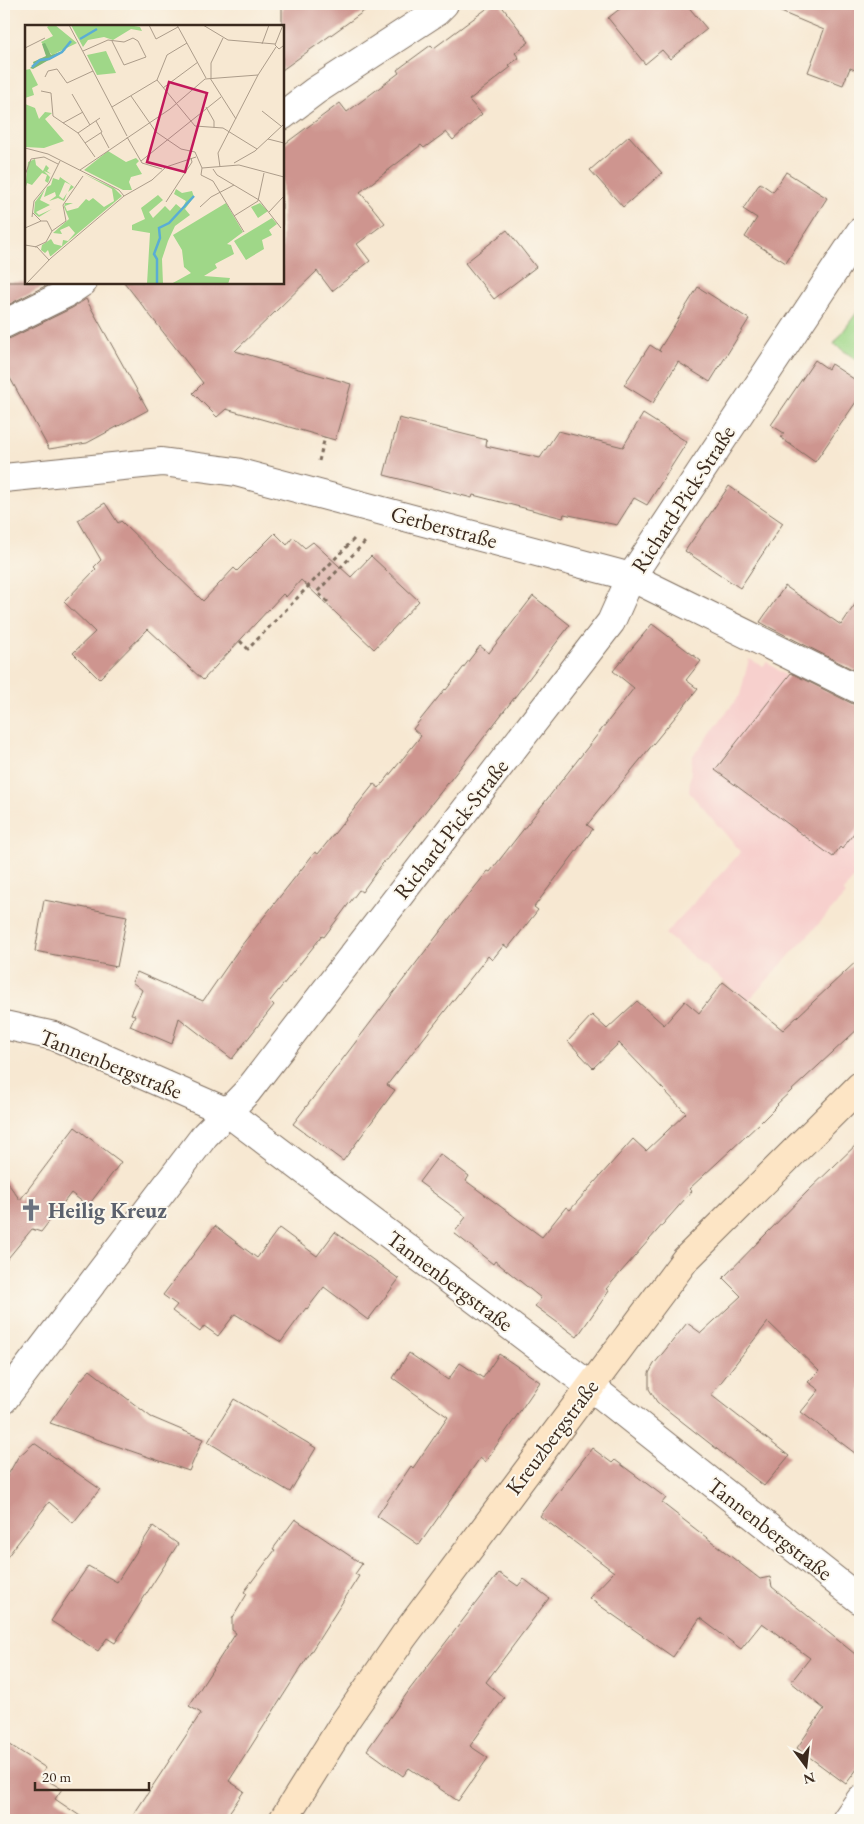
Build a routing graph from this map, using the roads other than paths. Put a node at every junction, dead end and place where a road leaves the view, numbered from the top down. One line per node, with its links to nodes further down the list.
1 (444, 4): 2 (street)
2 (284, 114)
3 (860, 232): 7 (street, Richard-Pick-Straße)
4 (80, 284): 5 (street)
5 (4, 324)
6 (4, 478): 7 (street, Gerberstraße)
7 (632, 576): 8 (street, Gerberstraße); 11 (street, Richard-Pick-Straße)
8 (860, 690)
9 (4, 1025): 11 (street, Tannenbergstraße)
10 (860, 1086): 12 (main road, Kreuzbergstraße)
11 (227, 1112): 12 (street, Tannenbergstraße); 13 (street, Richard-Pick-Straße)
12 (590, 1386): 14 (street, Tannenbergstraße); 16 (main road, Kreuzbergstraße)
13 (4, 1399)
14 (860, 1600)
15 (860, 1800): 17 (street)
16 (283, 1820)
17 (846, 1820)

